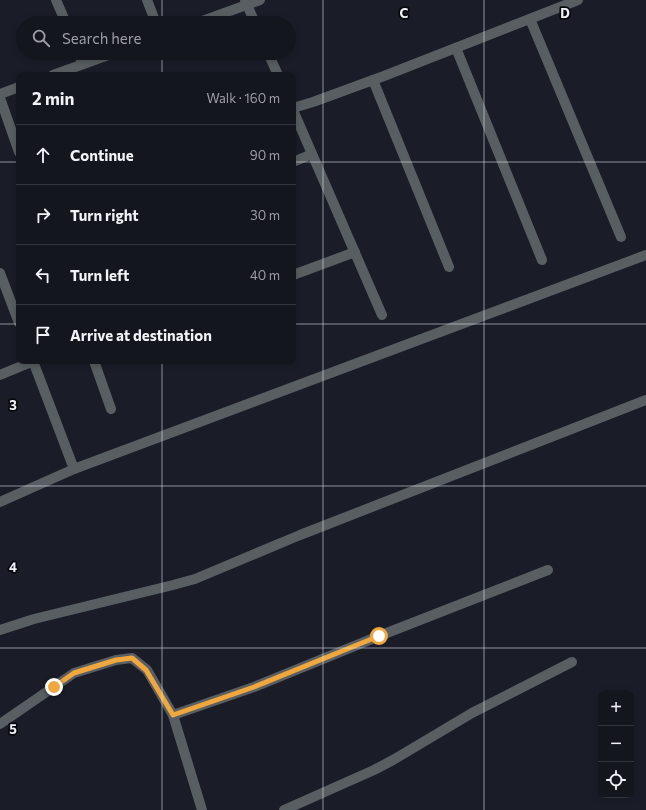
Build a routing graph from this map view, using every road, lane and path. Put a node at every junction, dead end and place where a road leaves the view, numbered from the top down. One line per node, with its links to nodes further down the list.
1 (56, 0): 6 (street)
2 (148, 0): 7 (street)
3 (260, 0): 5 (street)
4 (578, 0): 10 (street)
5 (246, 2): 8 (street); 9 (street)
6 (63, 16)
7 (154, 16)
8 (213, 16)
9 (252, 16)
10 (530, 19): 11 (street); 27 (street)
11 (456, 48): 18 (street); 30 (street)
12 (81, 60): 15 (street)
13 (94, 60): 15 (street)
14 (271, 60): 17 (street)
15 (83, 64): 16 (street)
16 (61, 72)
17 (277, 72)
18 (373, 80): 22 (street); 31 (street)
19 (16, 88): 20 (street)
20 (0, 94)
21 (0, 98): 24 (street)
22 (296, 108)
23 (296, 116): 25 (street)
24 (16, 143)
25 (312, 154): 26 (street); 28 (street)
26 (296, 161)
27 (621, 237)
28 (355, 252): 33 (street); 35 (street)
29 (646, 255): 42 (street)
30 (542, 260)
31 (449, 267)
32 (0, 273): 34 (street)
33 (296, 274)
34 (16, 315)
35 (382, 315)
36 (27, 364): 39 (street)
37 (35, 364): 42 (street)
38 (95, 364): 41 (street)
39 (0, 375)
40 (646, 400): 45 (street)
41 (111, 409)
42 (74, 469): 43 (street)
43 (0, 502)
44 (548, 570): 47 (street)
45 (0, 630)
46 (572, 662): 50 (street)
47 (173, 715): 48 (street); 49 (street)
48 (0, 724)
49 (202, 810)
50 (284, 810)

